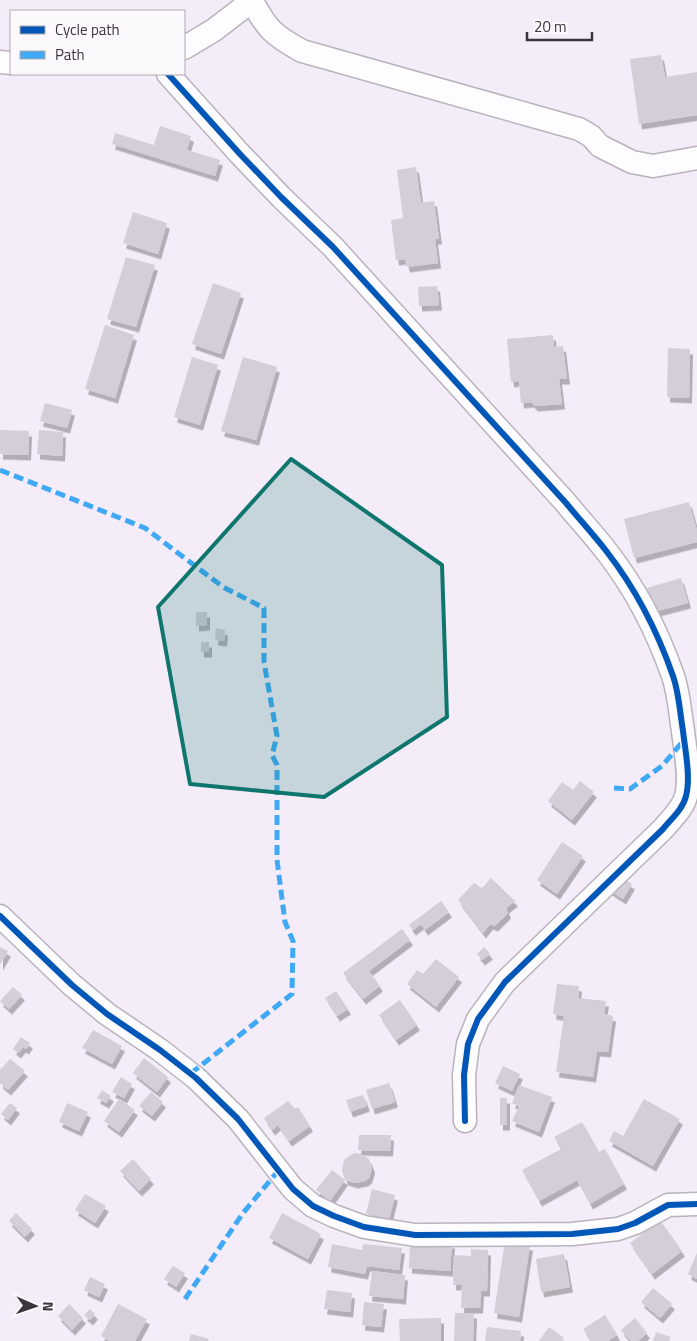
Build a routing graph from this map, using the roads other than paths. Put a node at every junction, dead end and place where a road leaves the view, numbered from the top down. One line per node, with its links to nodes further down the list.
1 (253, 0): 2 (street); 4 (street)
2 (185, 47)
3 (169, 75): 6 (street)
4 (697, 158)
5 (0, 916): 7 (street)
6 (465, 1121)
7 (697, 1204)

